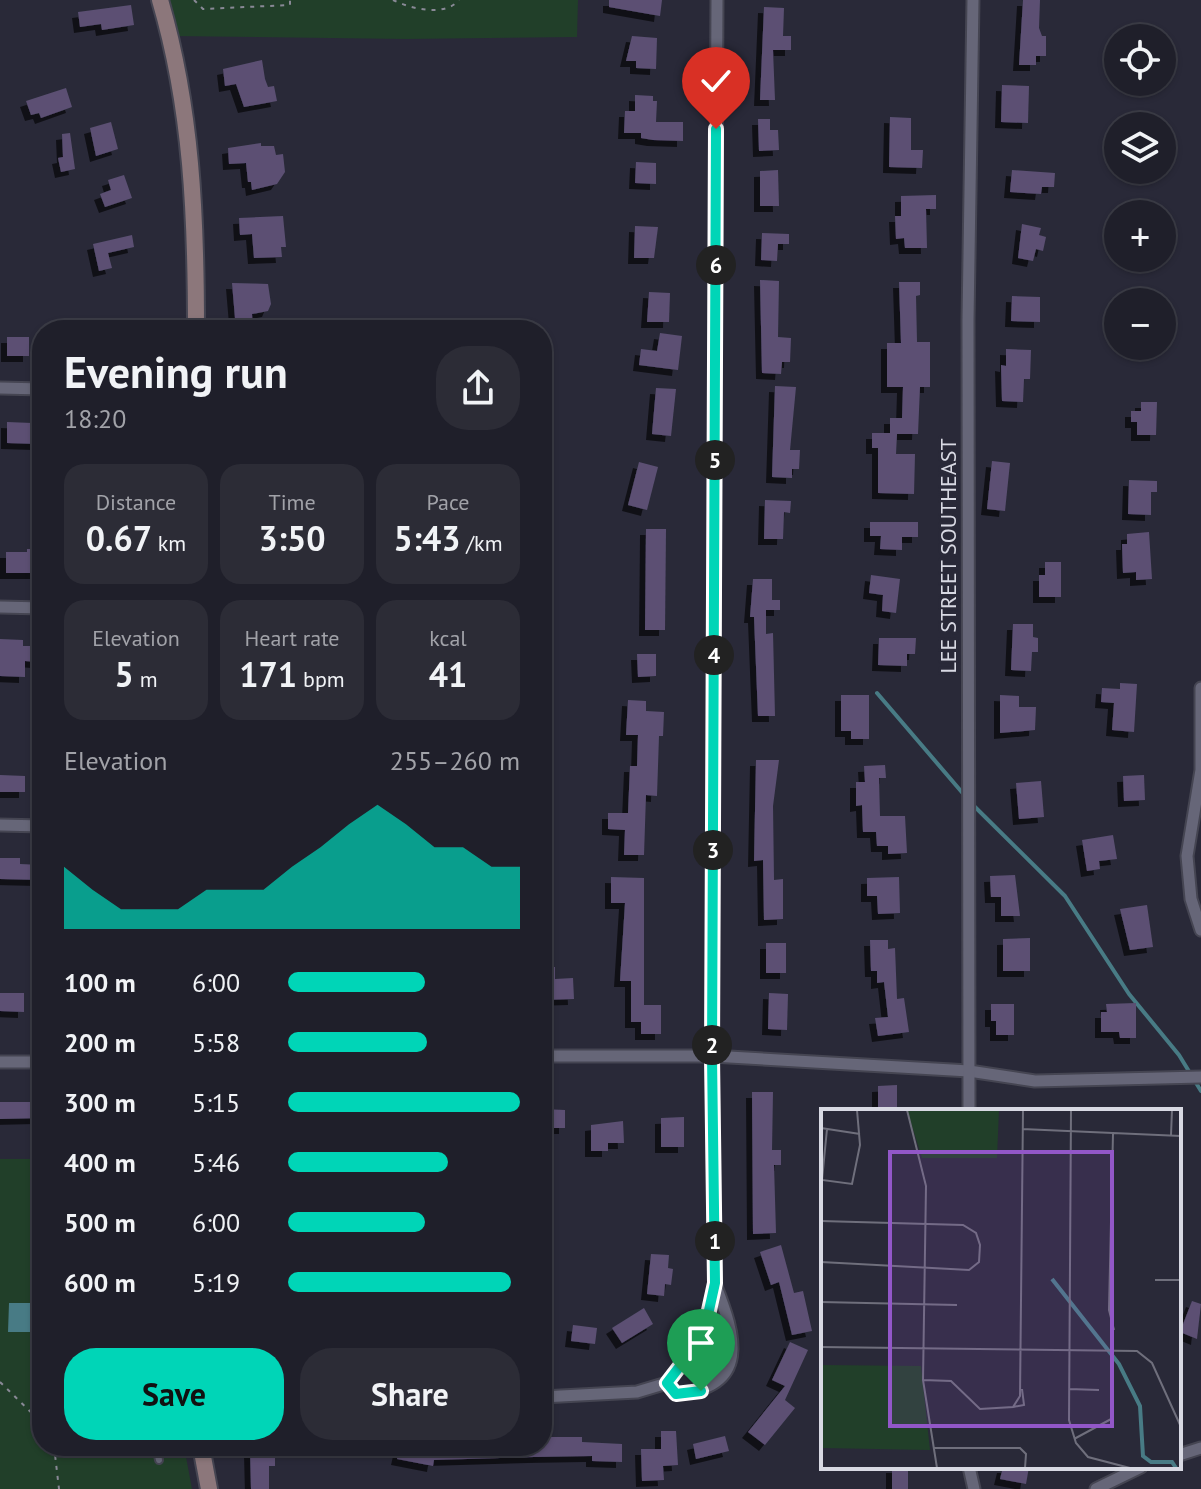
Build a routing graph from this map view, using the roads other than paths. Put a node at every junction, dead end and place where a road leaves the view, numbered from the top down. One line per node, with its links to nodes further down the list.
1 (160, 0): 4 (street)
2 (717, 0): 14 (street)
3 (973, 0): 17 (street, LEE STREET SOUTHEAST)
4 (196, 320)
5 (0, 388): 6 (street)
6 (32, 389)
7 (0, 607): 8 (street)
8 (32, 608)
9 (1201, 688): 12 (street)
10 (0, 825): 11 (street)
11 (32, 826)
12 (1201, 930)
13 (552, 1056): 14 (street)
14 (712, 1056): 17 (street); 20 (street)
15 (0, 1062): 16 (street)
16 (32, 1062)
17 (969, 1071): 18 (street); 19 (street, LEE STREET SOUTHEAST)
18 (1201, 1077)
19 (969, 1109)
20 (715, 1283): 21 (street); 21 (street)
21 (667, 1383): 22 (street)
22 (552, 1396)
23 (1201, 1448): 24 (street)
24 (1181, 1454)
25 (158, 1456): 27 (lane)
26 (203, 1456): 30 (street)
27 (159, 1460)
28 (969, 1469): 31 (street)
29 (1137, 1469): 32 (street)
30 (209, 1489)
31 (974, 1489)
32 (1096, 1489)

